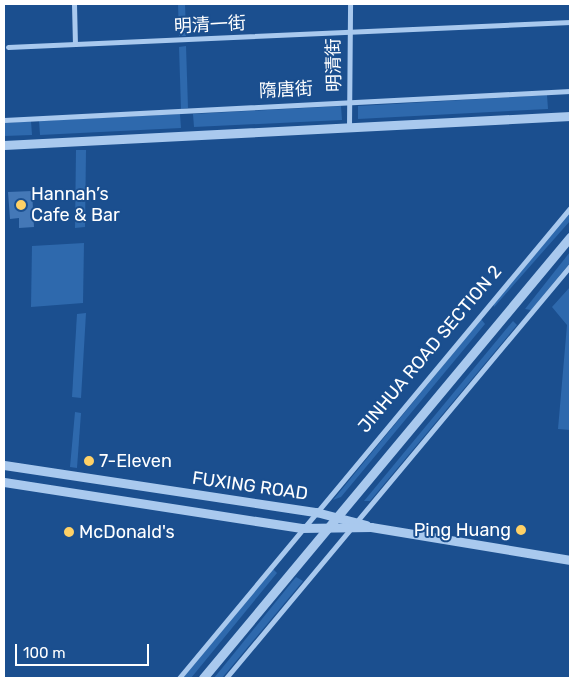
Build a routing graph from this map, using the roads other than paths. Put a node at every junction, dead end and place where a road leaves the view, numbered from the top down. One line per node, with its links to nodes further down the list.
1 (74, 4): 5 (street)
2 (350, 4): 4 (street, 明清街)
3 (570, 22): 4 (street, 明清一街)
4 (347, 32): 5 (street, 明清一街); 8 (street, 明清街)
5 (74, 44): 6 (street, 明清一街)
6 (8, 47)
7 (570, 91): 8 (street, 隋唐街)
8 (348, 103): 10 (street, 隋唐街); 11 (street, 明清街)
9 (570, 116): 11 (street)
10 (4, 120)
11 (349, 127): 12 (street)
12 (4, 145)
13 (570, 208): 18 (street, JINHUA ROAD SECTION 2)
14 (570, 237): 19 (street, JINHUA ROAD SECTION 2)
15 (570, 266): 20 (street)
16 (4, 465): 18 (street, FUXING ROAD)
17 (4, 482): 21 (street, FUXING ROAD)
18 (316, 512): 19 (street, FUXING ROAD); 21 (street, JINHUA ROAD SECTION 2)
19 (335, 516): 20 (street, FUXING ROAD); 22 (street, JINHUA ROAD SECTION 2)
20 (353, 524): 22 (street, FUXING ROAD); 23 (street, FUXING ROAD); 26 (street)
21 (301, 528): 22 (street, FUXING ROAD); 24 (street, JINHUA ROAD SECTION 2)
22 (326, 529): 25 (street, JINHUA ROAD SECTION 2)
23 (570, 560)
24 (179, 678)
25 (203, 678)
26 (226, 678)

